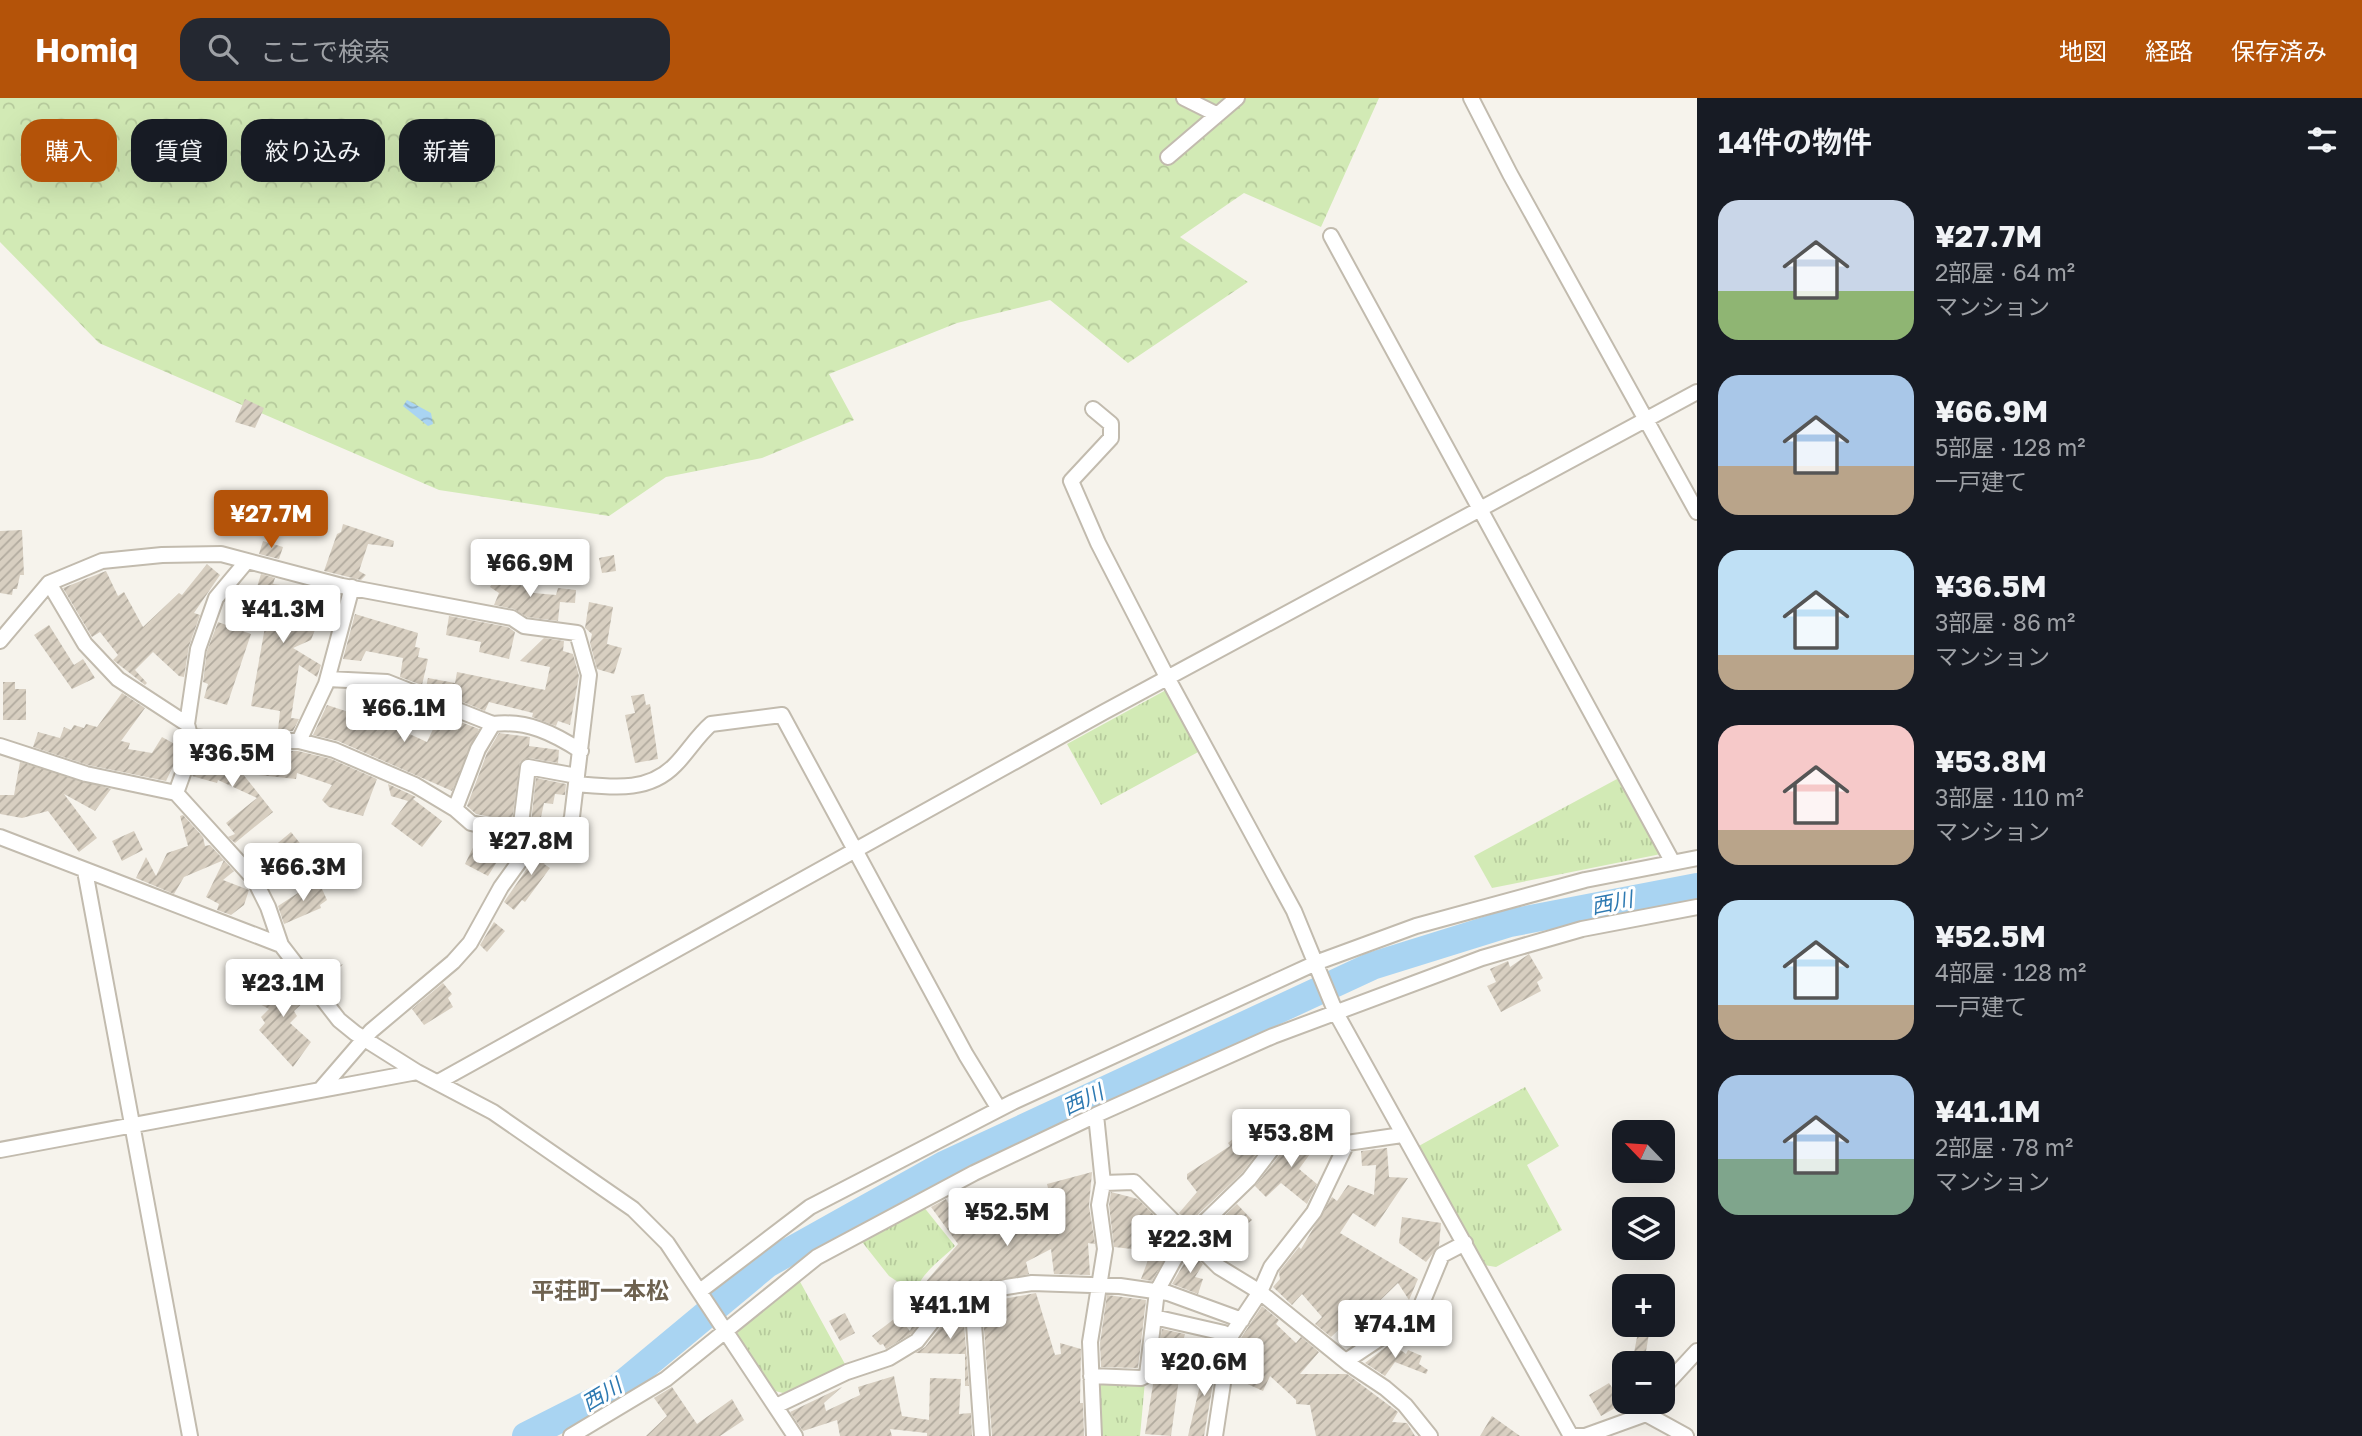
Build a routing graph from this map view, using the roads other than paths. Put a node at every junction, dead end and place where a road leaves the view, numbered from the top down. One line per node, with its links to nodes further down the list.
1 (1184, 98): 4 (street)
2 (1237, 98): 4 (street)
3 (1471, 98): 9 (street)
4 (1216, 114): 5 (street)
5 (1168, 157)
6 (1331, 236): 10 (street)
7 (1697, 392): 9 (street)
8 (1093, 409): 17 (street)
9 (1647, 420): 10 (street); 11 (street)
10 (1480, 509): 17 (street); 31 (street)
11 (1697, 512)
12 (247, 561): 13 (street); 14 (street); 19 (street)
13 (49, 583): 15 (street); 19 (street)
14 (352, 587): 16 (street); 22 (street)
15 (0, 641)
16 (328, 679): 18 (street); 20 (street)
17 (1168, 679): 29 (street); 35 (street)
18 (494, 724): 22 (street); 25 (street)
19 (189, 731): 20 (street); 24 (street)
20 (299, 741): 25 (street)
21 (0, 746): 24 (street)
22 (581, 751): 23 (street)
23 (577, 780): 26 (street); 27 (street); 29 (street)
24 (176, 793): 34 (street)
25 (455, 808): 26 (street)
26 (520, 832): 27 (street)
27 (540, 833): 37 (street)
28 (0, 837): 32 (street)
29 (857, 849): 39 (street); 41 (street)
30 (1697, 858): 31 (street)
31 (1672, 861): 35 (street)
32 (85, 871): 34 (street); 44 (street)
33 (1697, 907): 36 (street)
34 (281, 945): 37 (street)
35 (1318, 962): 36 (street); 41 (street)
36 (1336, 1013): 42 (street); 45 (street)
37 (365, 1039): 38 (street); 40 (street)
38 (417, 1072): 39 (street); 40 (street)
39 (438, 1082): 51 (street)
40 (320, 1090): 44 (street)
41 (999, 1109): 51 (street)
42 (1096, 1115): 47 (street); 57 (street)
43 (1294, 1120): 48 (street)
44 (132, 1127): 46 (street); 66 (street)
45 (1402, 1135): 49 (street); 53 (street)
46 (0, 1150)
47 (1102, 1183): 48 (street); 50 (street)
48 (1189, 1237): 52 (street); 53 (street)
49 (1465, 1243): 60 (street); 73 (street)
50 (1099, 1285): 52 (street); 54 (street); 62 (street)
51 (701, 1290): 57 (street)
52 (1157, 1291): 55 (street); 56 (street)
53 (1260, 1292): 56 (street); 60 (street)
54 (972, 1296): 63 (street); 69 (street)
55 (1154, 1317): 58 (street); 62 (street)
56 (1242, 1320): 58 (street)
57 (728, 1332): 63 (street); 67 (street)
58 (1230, 1337): 71 (street)
59 (1697, 1351): 61 (street)
60 (1346, 1361): 72 (street)
61 (1675, 1375)
62 (1091, 1376): 70 (street)
63 (775, 1406): 68 (street)
64 (1636, 1414): 73 (street)
65 (1658, 1414): 74 (street)
66 (190, 1436)
67 (571, 1436)
68 (795, 1436)
69 (982, 1436)
70 (1094, 1436)
71 (1215, 1436)
72 (1430, 1436)
73 (1570, 1436)
74 (1686, 1436)

